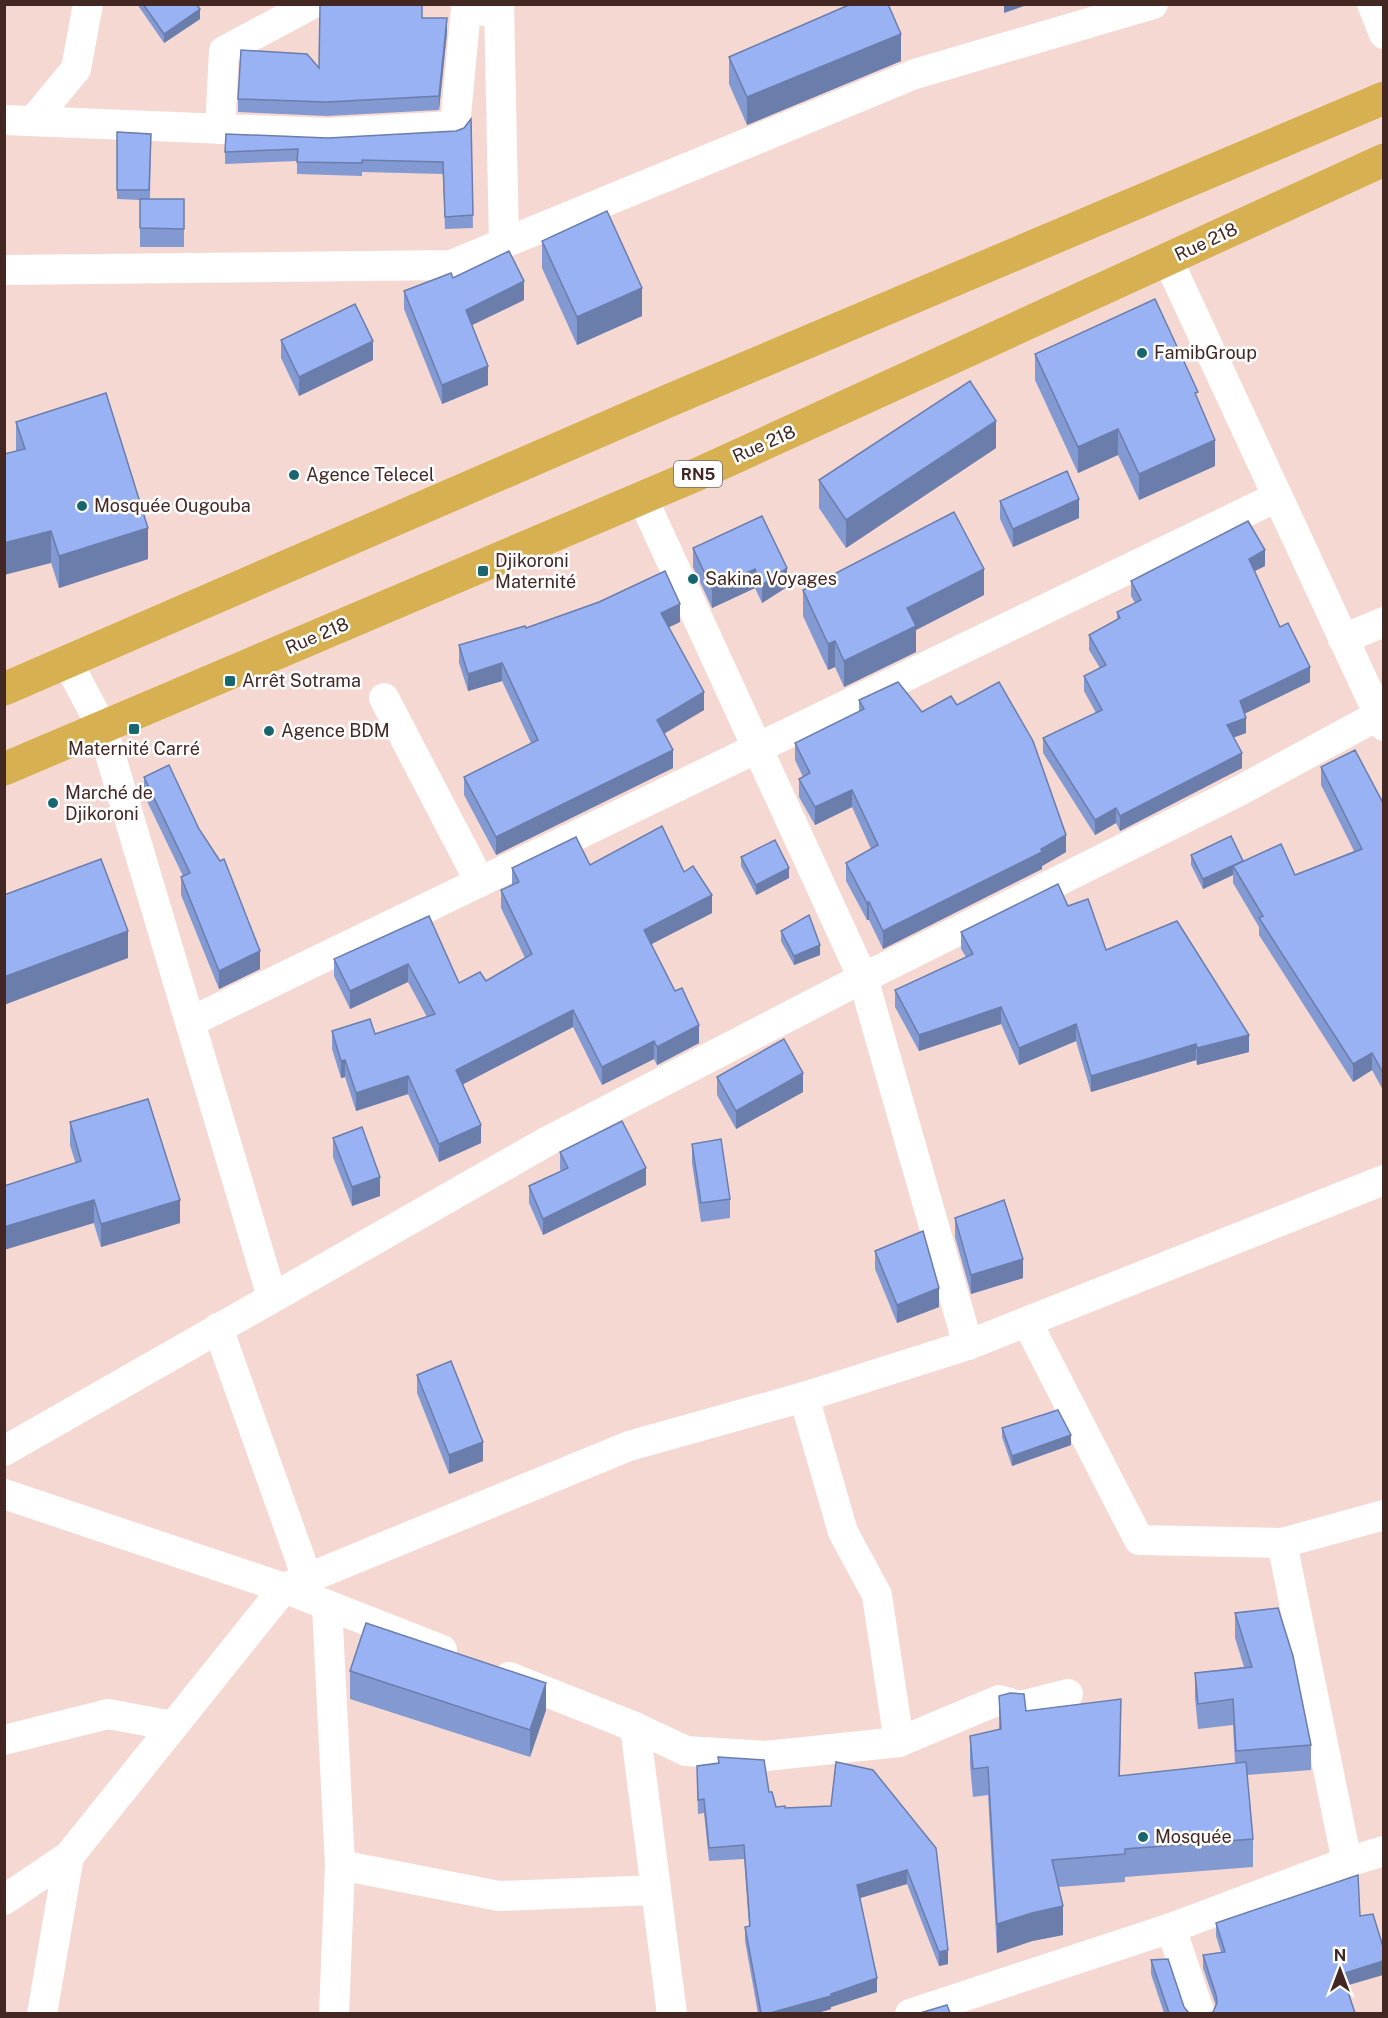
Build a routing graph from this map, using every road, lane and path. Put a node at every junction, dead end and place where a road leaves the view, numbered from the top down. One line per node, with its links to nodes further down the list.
1 (88, 4): 9 (street)
2 (312, 4): 10 (street)
3 (1153, 4): 6 (street)
4 (1372, 4): 7 (street)
5 (499, 8): 10 (street); 12 (street)
6 (1091, 13): 12 (street)
7 (1383, 34)
8 (1383, 98): 19 (highway)
9 (19, 121): 10 (street)
10 (220, 129)
11 (1383, 160): 13 (highway, Rue 218 / RN5)
12 (504, 242): 14 (street)
13 (1168, 260): 15 (highway, Rue 218 / RN5); 16 (street)
14 (4, 270)
15 (642, 497): 23 (highway, Rue 218 / RN5); 24 (street)
16 (1277, 497): 18 (street); 24 (street)
17 (1383, 622): 18 (street)
18 (1343, 639): 22 (street)
19 (67, 662): 20 (highway); 23 (street)
20 (4, 689)
21 (384, 698): 26 (street)
22 (1381, 720): 27 (street)
23 (102, 728): 25 (highway, Rue 218 / RN5); 28 (street)
24 (758, 748): 26 (street); 27 (street)
25 (4, 769)
26 (480, 882): 28 (street)
27 (863, 978): 30 (street); 33 (street)
28 (190, 1022): 30 (street)
29 (1383, 1180): 31 (street)
30 (272, 1298): 32 (street)
31 (1027, 1322): 33 (street); 38 (street)
32 (218, 1329): 35 (street); 39 (street)
33 (968, 1345): 34 (street)
34 (804, 1397): 39 (street); 45 (street)
35 (4, 1451)
36 (4, 1494): 39 (street)
37 (1383, 1515): 38 (street)
38 (1282, 1543): 48 (street)
39 (296, 1583): 40 (street); 42 (street)
40 (327, 1605): 43 (street); 49 (street)
41 (1068, 1694): 45 (street)
42 (173, 1726): 44 (street); 47 (street)
43 (635, 1727): 45 (street); 50 (street)
44 (4, 1740)
45 (899, 1742)
46 (1383, 1851): 48 (street)
47 (69, 1856): 51 (street); 53 (street)
48 (1347, 1862): 52 (street)
49 (340, 1865): 50 (street); 54 (street)
50 (656, 1890): 55 (street)
51 (4, 1900)
52 (1172, 1928): 56 (street); 57 (street)
53 (42, 2013)
54 (334, 2013)
55 (672, 2013)
56 (910, 2013)
57 (1200, 2013)

